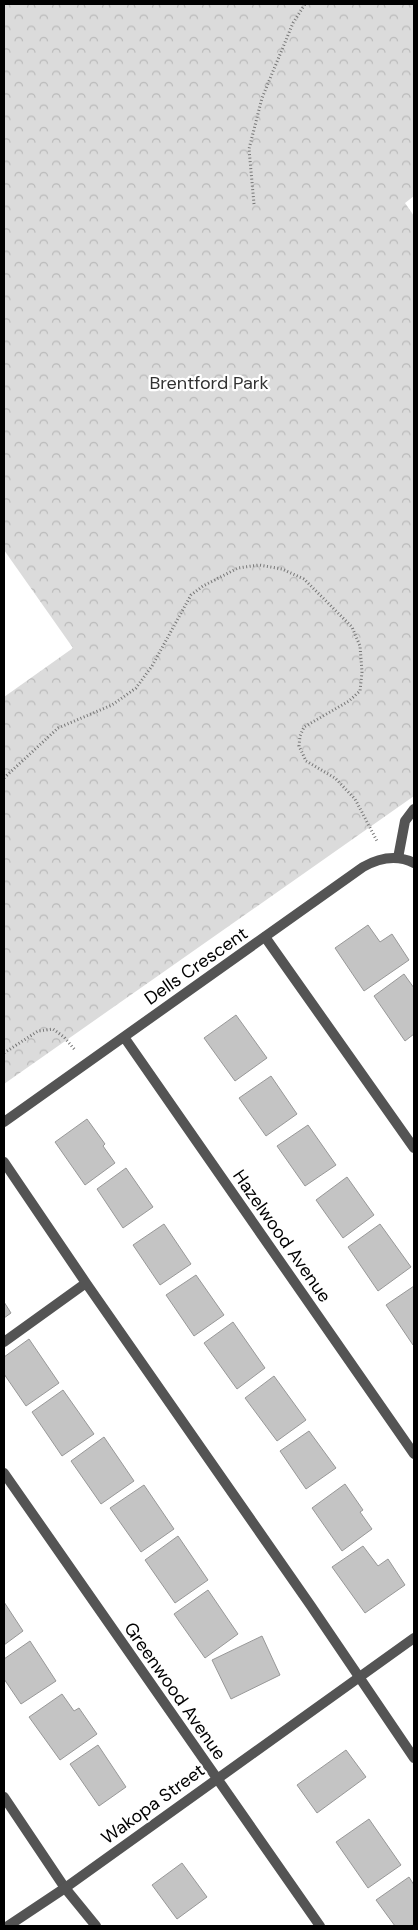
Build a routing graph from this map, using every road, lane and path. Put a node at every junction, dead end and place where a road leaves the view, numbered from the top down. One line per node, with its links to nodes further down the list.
1 (304, 6): 2 (path)
2 (254, 204)
3 (4, 778): 5 (path)
4 (414, 809): 6 (street)
5 (384, 858): 6 (street, Dells Crescent); 8 (street, Dells Crescent)
6 (398, 858): 7 (street, Dells Crescent)
7 (414, 862)
8 (265, 937): 9 (street, Dells Crescent); 13 (street)
9 (124, 1038): 11 (street, Dells Crescent); 17 (street, Hazelwood Avenue)
10 (4, 1053): 11 (path)
11 (88, 1063): 12 (street, Dells Crescent)
12 (4, 1122)
13 (414, 1148)
14 (4, 1162): 15 (street)
15 (86, 1282): 16 (street); 20 (street)
16 (4, 1342)
17 (414, 1454)
18 (4, 1473): 22 (street, Greenwood Avenue)
19 (414, 1638): 20 (street, Wakopa Street)
20 (359, 1677): 21 (street); 22 (street, Wakopa Street)
21 (414, 1758)
22 (216, 1778): 24 (street, Wakopa Street); 27 (street, Greenwood Avenue)
23 (4, 1797): 24 (street)
24 (65, 1888): 25 (street, Wakopa Street); 26 (street)
25 (8, 1926)
26 (96, 1926)
27 (320, 1926)

